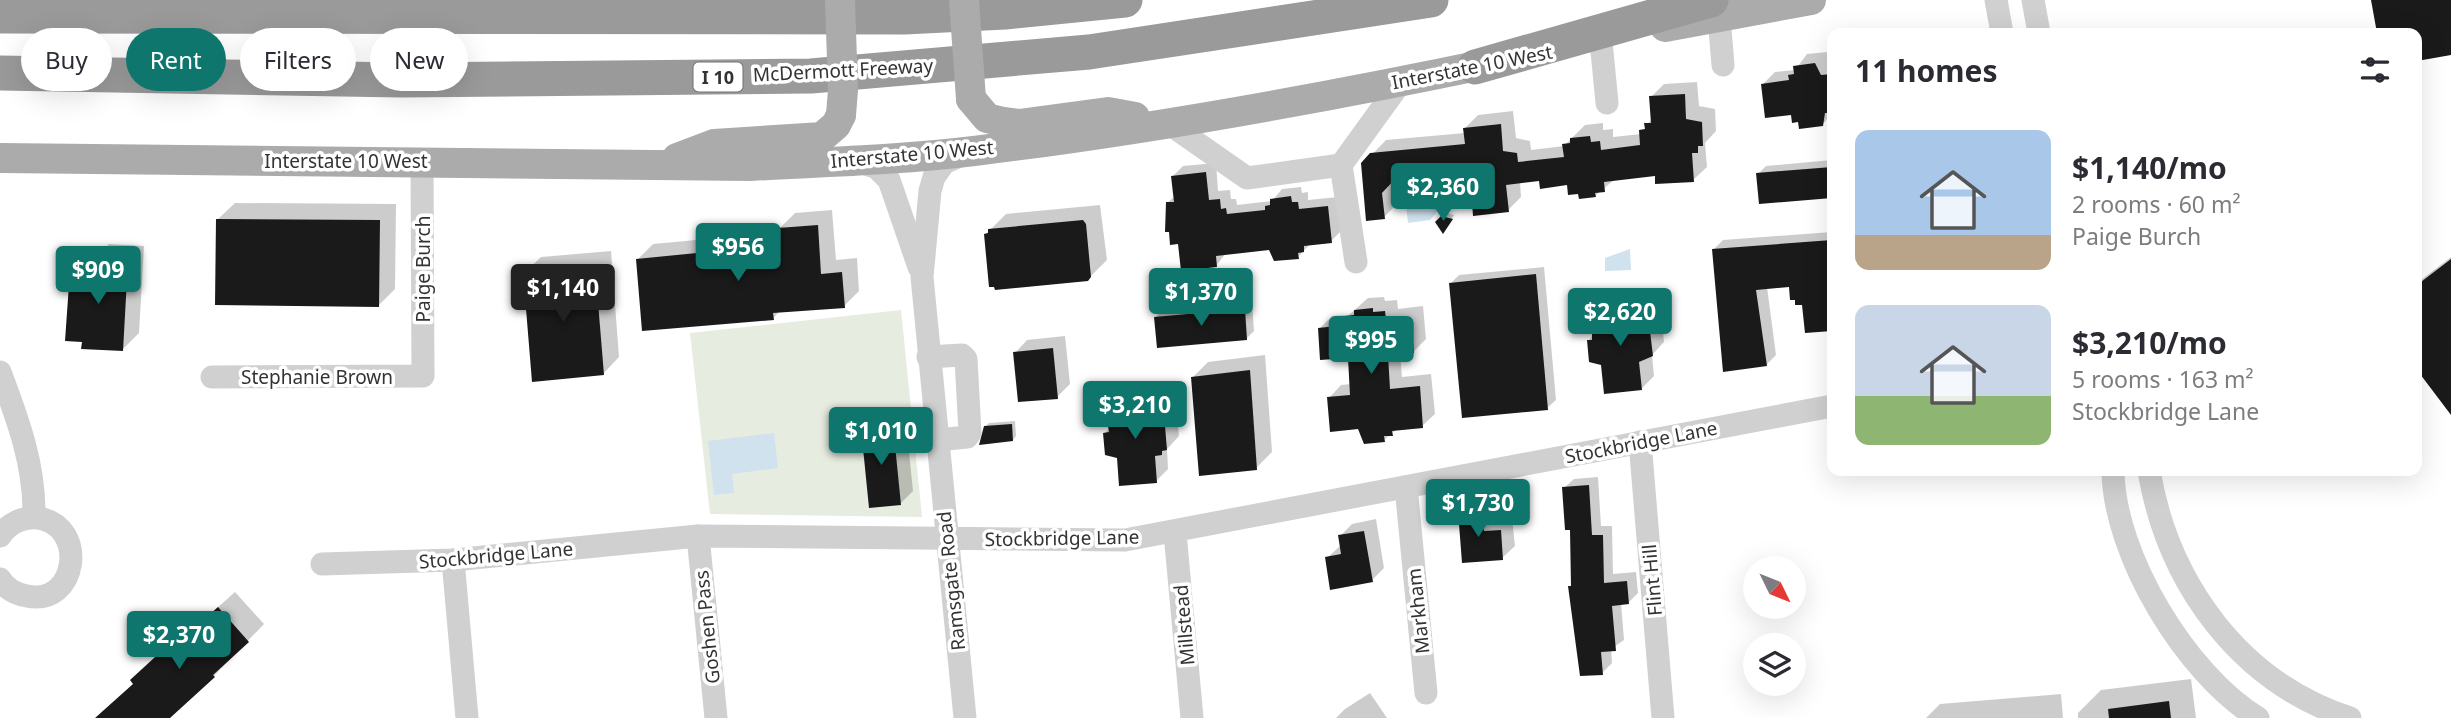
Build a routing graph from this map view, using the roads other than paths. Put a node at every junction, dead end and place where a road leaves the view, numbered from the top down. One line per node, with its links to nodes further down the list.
1 (840, 0): 23 (main road, bridge)
2 (964, 0): 18 (main road, bridge)
3 (1125, 0): 9 (highway)
4 (1431, 0): 15 (highway, McDermott Freeway / I 10)
5 (1811, 0): 8 (main road, Interstate 10 West)
6 (1996, 0): 10 (street)
7 (2033, 0): 11 (street)
8 (1715, 9): 12 (main road, Interstate 10 West); 13 (street); 14 (highway)
9 (0, 16)
10 (2001, 28)
11 (2038, 28)
12 (1601, 41): 14 (main road, Interstate 10 West); 17 (street)
13 (1723, 65)
14 (1475, 66): 16 (main road, Interstate 10 West)
15 (0, 73)
16 (1401, 82): 18 (main road, Interstate 10 West); 24 (street)
17 (1607, 103)
18 (1168, 123): 19 (main road, Interstate 10 West); 24 (street)
19 (970, 151): 21 (main road, Interstate 10 West); 26 (street, Ramsgate Road)
20 (0, 158): 22 (main road, Interstate 10 West)
21 (855, 160): 23 (main road, Interstate 10 West); 26 (street, Ramsgate Road)
22 (422, 161): 23 (main road, Interstate 10 West); 29 (street, Paige Burch)
23 (661, 164)
24 (1341, 165): 25 (street)
25 (1356, 262)
26 (922, 277): 27 (street, Ramsgate Road)
27 (929, 357): 32 (street, Ramsgate Road); 32 (street)
28 (0, 372): 37 (street)
29 (423, 376): 30 (street, Stephanie Brown)
30 (212, 377)
31 (1827, 407): 33 (street, Stockbridge Lane)
32 (937, 440): 41 (street, Ramsgate Road)
33 (1640, 442): 36 (street, Stockbridge Lane); 51 (street, Flint Hill)
34 (2114, 476): 52 (street)
35 (2150, 476): 46 (street)
36 (1406, 487): 38 (street, Stockbridge Lane); 45 (street, Markham)
37 (34, 517): 39 (street); 44 (street)
38 (1175, 533): 41 (street, Stockbridge Lane); 50 (street, Millstead)
39 (0, 536)
40 (698, 536): 41 (street, Stockbridge Lane); 42 (street, Stockbridge Lane); 48 (street, Goshen Pass)
41 (947, 538): 49 (street, Ramsgate Road)
42 (453, 560): 43 (street, Stockbridge Lane); 47 (street)
43 (322, 564)
44 (0, 579)
45 (1426, 693)
46 (2337, 716)
47 (467, 718)
48 (716, 718)
49 (965, 718)
50 (1192, 718)
51 (1663, 718)
52 (2258, 718)

